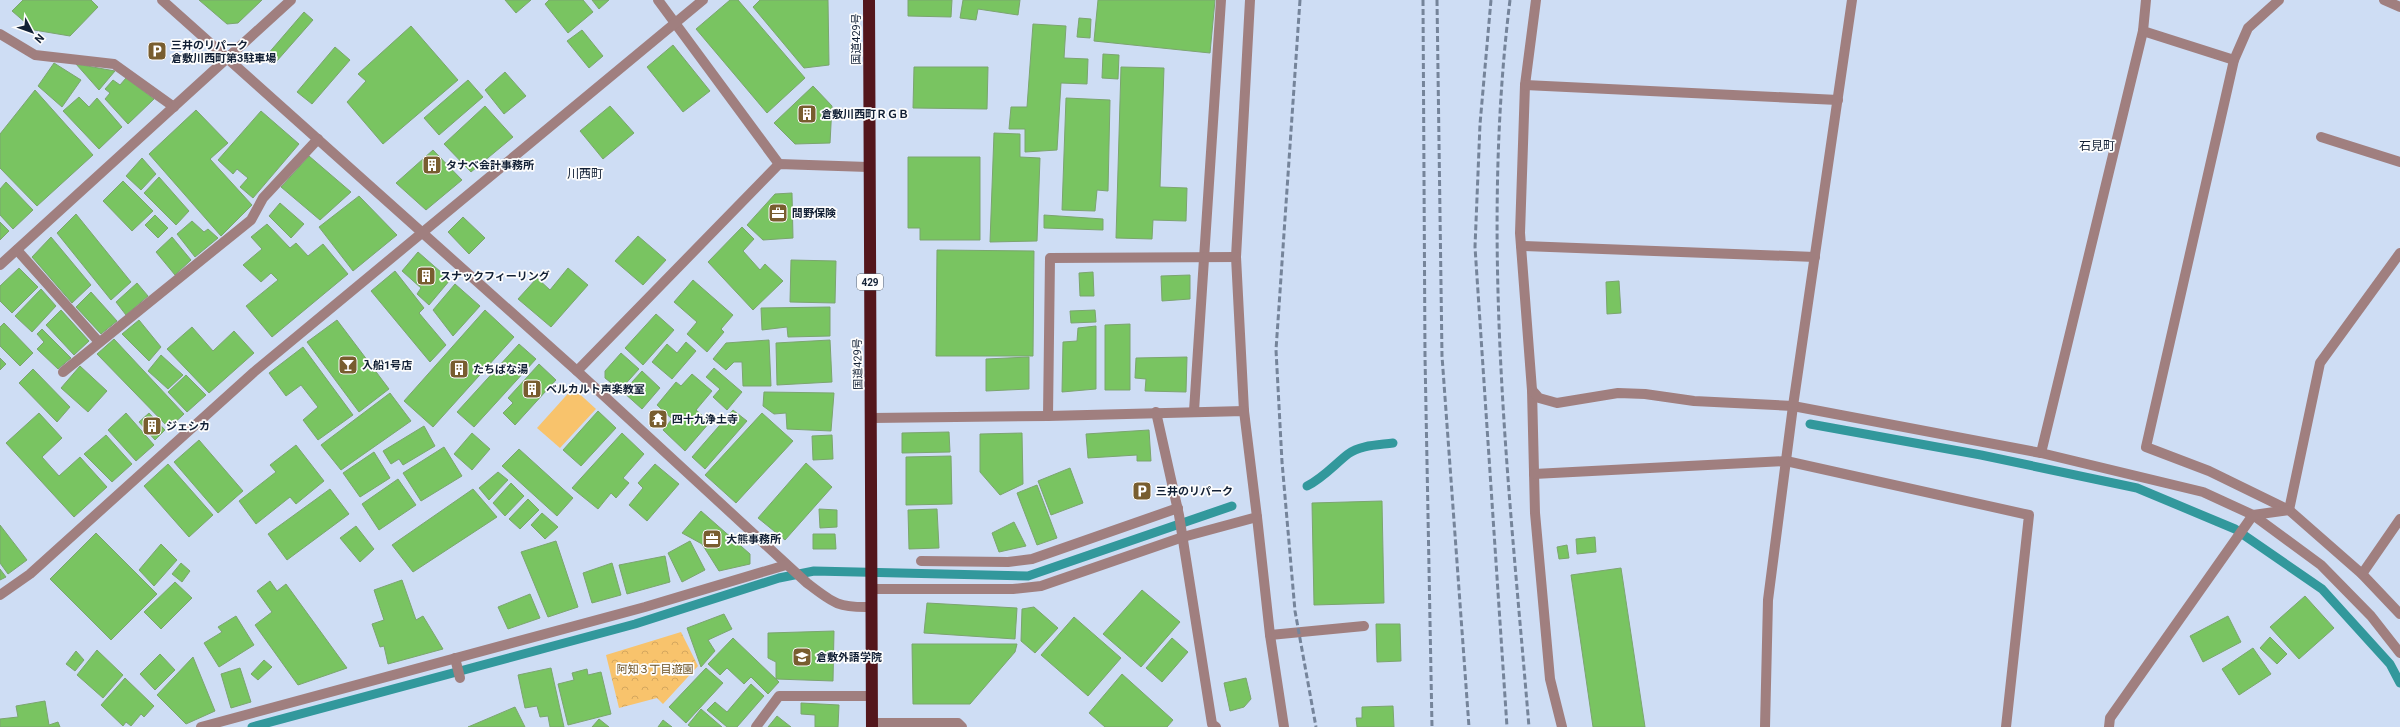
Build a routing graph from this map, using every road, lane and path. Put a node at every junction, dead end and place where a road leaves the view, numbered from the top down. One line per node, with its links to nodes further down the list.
1 (162, 0): 17 (street)
2 (291, 0): 17 (street)
3 (658, 0): 14 (street)
4 (703, 0): 14 (street)
5 (870, 0): 26 (highway, 国道429号 / 429)
6 (1221, 0): 31 (street)
7 (1250, 0): 32 (street)
8 (1536, 0): 19 (street)
9 (1852, 0): 20 (street)
10 (2146, 0): 15 (street)
11 (2279, 0): 18 (street)
12 (2384, 0): 13 (street)
13 (2400, 7)
14 (676, 24): 25 (street); 27 (street)
15 (2143, 31): 18 (street); 45 (street)
16 (0, 34): 21 (street)
17 (227, 57): 21 (street); 23 (street)
18 (2234, 60): 48 (street)
19 (1525, 85): 20 (street); 28 (street)
20 (1838, 100): 33 (street)
21 (174, 107): 29 (street)
22 (2321, 137): 24 (street)
23 (318, 139): 27 (street); 35 (street)
24 (2400, 162)
25 (779, 164): 26 (street); 36 (street)
26 (868, 167): 44 (highway, 国道429号 / 429)
27 (423, 233): 36 (street); 58 (street)
28 (1521, 246): 33 (street); 38 (street)
29 (18, 250): 34 (street); 35 (street)
30 (2400, 253): 48 (street)
31 (1204, 257): 32 (street); 41 (street); 43 (street)
32 (1236, 257): 40 (street)
33 (1815, 257): 39 (street)
34 (0, 265)
35 (99, 342): 37 (street)
36 (577, 371): 55 (street)
37 (63, 372)
38 (1532, 390): 39 (street); 47 (street)
39 (1793, 406): 45 (street); 46 (street)
40 (1244, 410): 41 (street); 50 (street)
41 (1194, 411): 42 (street)
42 (1156, 412): 43 (street); 49 (street)
43 (1048, 416): 44 (street)
44 (872, 418): 57 (highway, 国道429号 / 429)
45 (2041, 453): 51 (street)
46 (1786, 461): 47 (street); 74 (street); 75 (street)
47 (1534, 474): 73 (street)
48 (2289, 510): 51 (street); 56 (street)
49 (1178, 511): 53 (street); 54 (street)
50 (1257, 517): 53 (street); 62 (street)
51 (2252, 519): 63 (street); 76 (street)
52 (2400, 519): 56 (street)
53 (1182, 534): 57 (street); 71 (street)
54 (921, 561)
55 (788, 567): 59 (street); 64 (street)
56 (2362, 574): 60 (street)
57 (871, 585): 59 (highway, 国道429号 / 429)
58 (0, 595)
59 (871, 607): 66 (highway, 国道429号 / 429)
60 (2400, 614)
61 (1364, 626): 62 (street)
62 (1270, 635): 72 (street)
63 (2400, 653)
64 (456, 662): 65 (street); 68 (street)
65 (460, 678)
66 (871, 696): 67 (highway, 国道429号 / 429); 69 (street)
67 (872, 725): 70 (street)
68 (201, 727)
69 (756, 727)
70 (962, 727)
71 (1216, 727)
72 (1284, 727)
73 (1562, 727)
74 (1765, 727)
75 (2006, 727)
76 (2109, 727)

